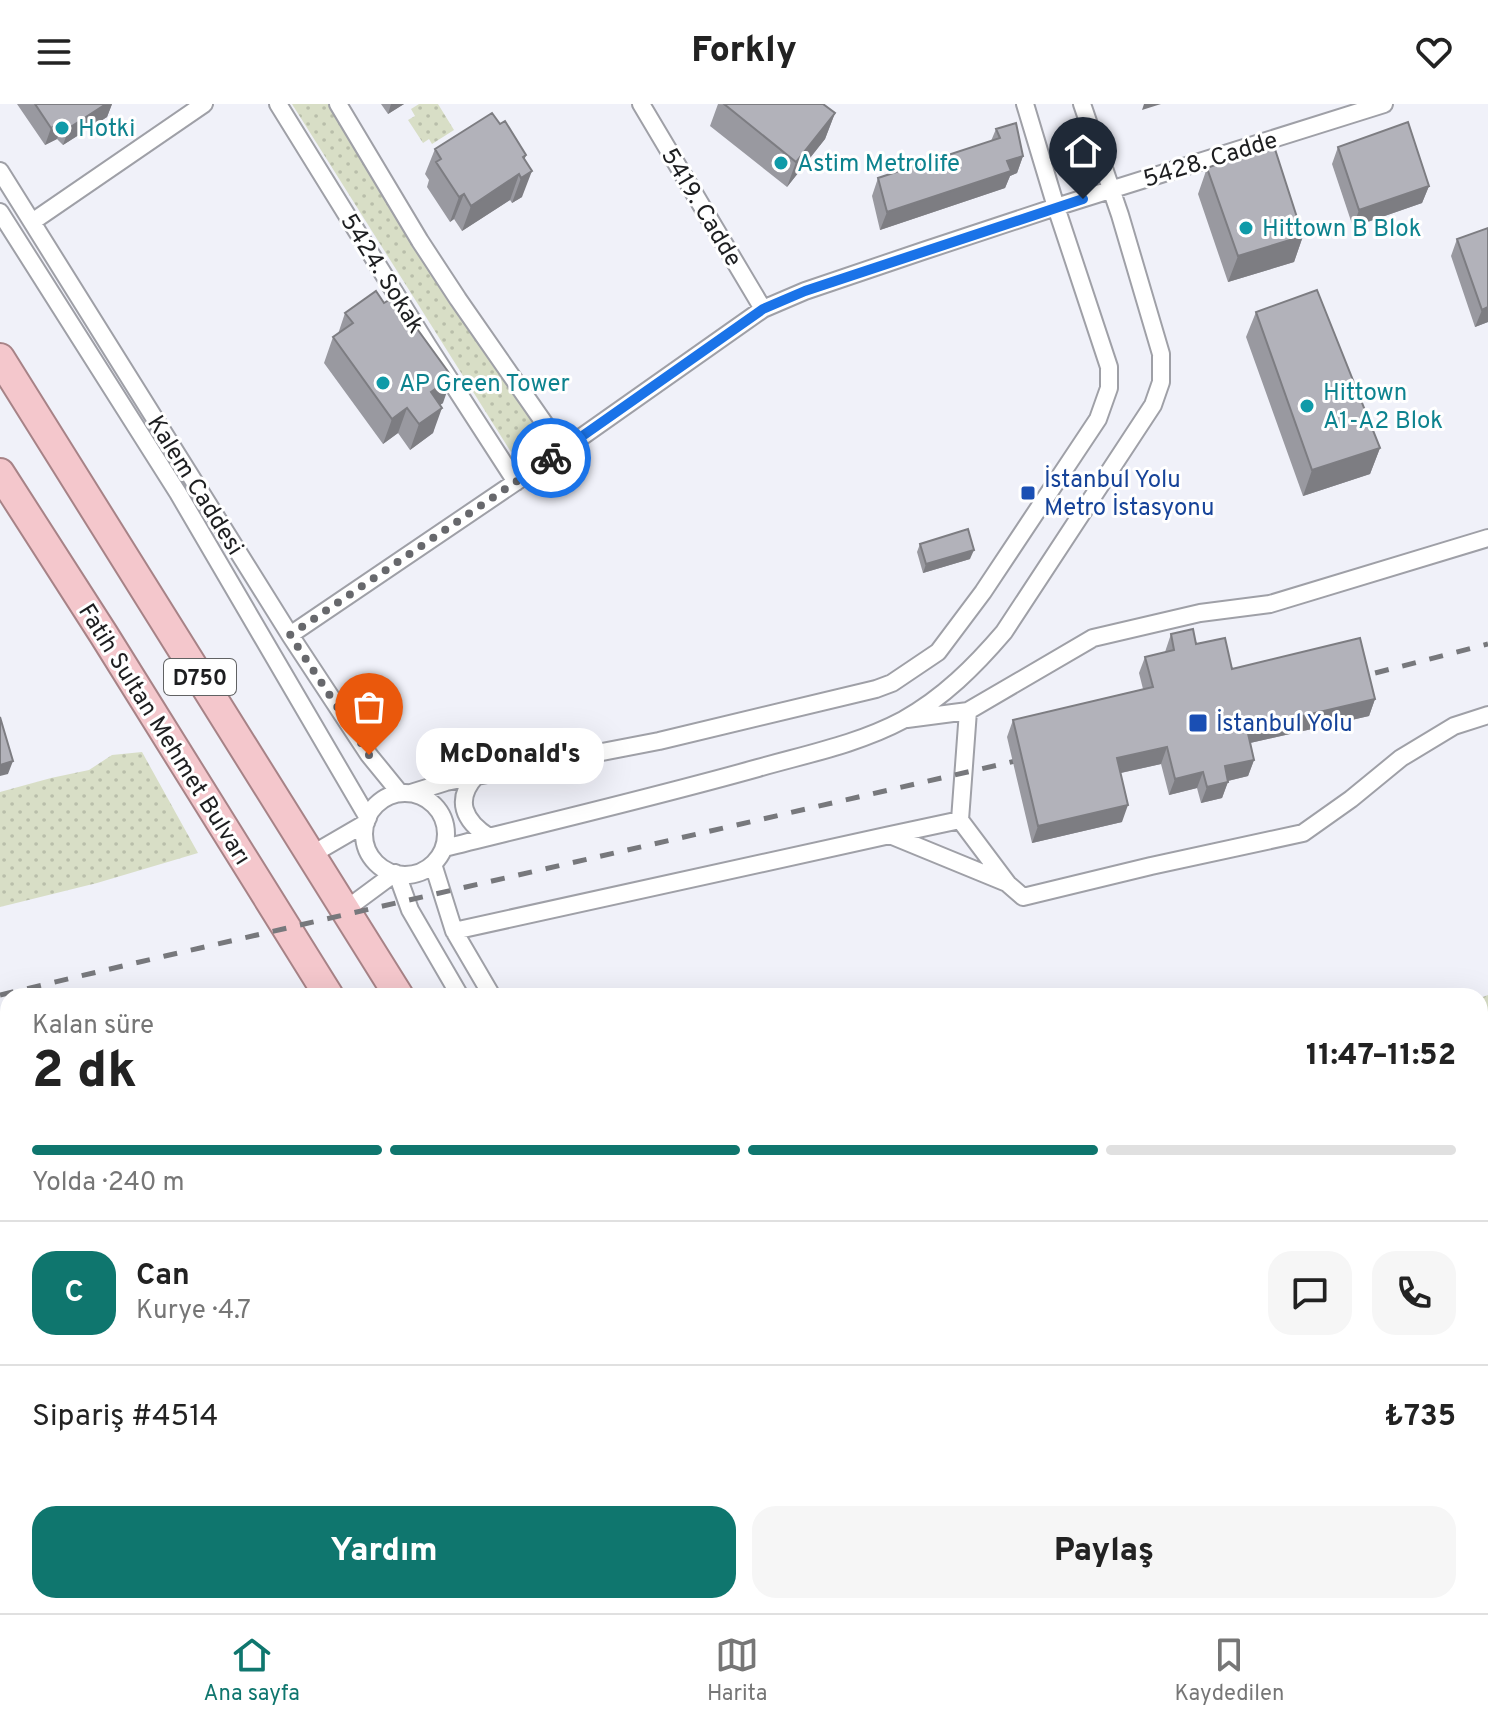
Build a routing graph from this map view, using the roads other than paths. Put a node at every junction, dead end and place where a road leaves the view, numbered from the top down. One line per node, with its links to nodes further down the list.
1 (204, 104): 12 (street)
2 (278, 104): 17 (street, 5424. Sokak)
3 (338, 104): 15 (street)
4 (641, 104): 13 (street, 5419. Cadde)
5 (1025, 104): 10 (street)
6 (1082, 104): 9 (street)
7 (1384, 104): 9 (street, 5428. Cadde)
8 (0, 171): 12 (street, Kalem Caddesi)
9 (1111, 190): 10 (street, 5428. Cadde); 22 (street)
10 (1056, 207): 13 (street, 5428. Cadde); 23 (street)
11 (0, 212): 25 (street, Kalem Caddesi)
12 (32, 222): 19 (street, Kalem Caddesi)
13 (763, 309): 15 (street, 5428. Cadde)
14 (0, 358): 30 (highway, D750)
15 (563, 450): 17 (street, 5428. Cadde)
16 (0, 473): 36 (highway, Fatih Sultan Mehmet Bulvarı / D750)
17 (516, 482): 19 (street, 5428. Cadde)
18 (1488, 538): 20 (street)
19 (290, 635): 24 (street, Kalem Caddesi)
20 (968, 711): 22 (street); 26 (street)
21 (1488, 715): 33 (street)
22 (903, 720): 28 (street)
23 (476, 776): 24 (street); 28 (street)
24 (405, 793): 25 (street); 29 (street)
25 (367, 820): 30 (street); 32 (street)
26 (960, 820): 27 (street); 33 (street)
27 (890, 835): 33 (street); 35 (street)
28 (489, 837): 29 (street)
29 (444, 848): 31 (street)
30 (311, 855): 34 (highway, D750)
31 (433, 864): 32 (street); 35 (street)
32 (396, 874): 34 (street); 38 (street)
33 (1008, 884)
34 (345, 910): 37 (highway, D750)
35 (454, 931): 39 (street)
36 (324, 988)
37 (394, 988)
38 (455, 988)
39 (487, 988)

